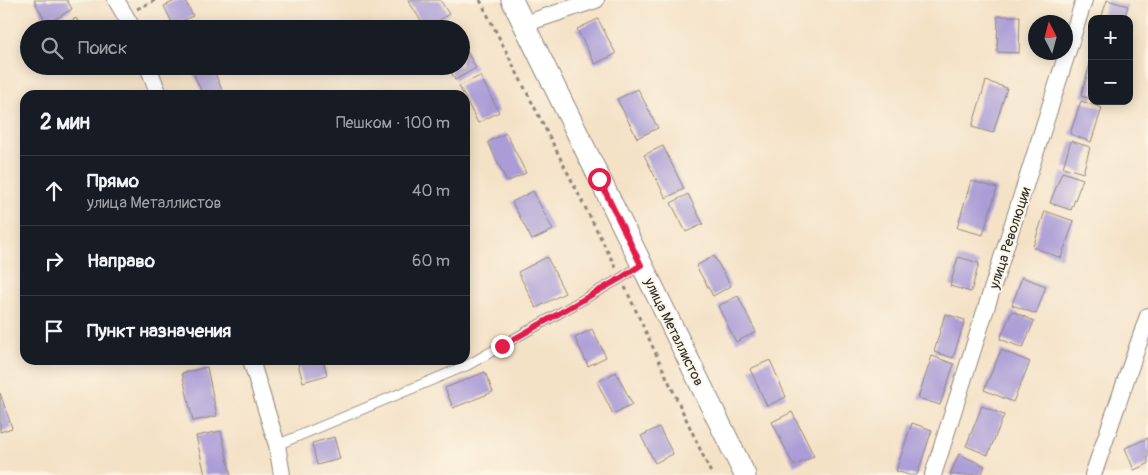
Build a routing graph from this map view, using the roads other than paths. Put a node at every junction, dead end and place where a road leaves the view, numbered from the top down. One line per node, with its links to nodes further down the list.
1 (116, 0): 5 (street)
2 (512, 0): 6 (street, улица Металлистов)
3 (596, 0): 6 (street)
4 (1084, 0): 17 (street, улица Революции)
5 (128, 20)
6 (524, 24): 9 (street, улица Металлистов)
7 (151, 75): 8 (street)
8 (157, 90)
9 (641, 265): 12 (lane); 16 (street, улица Металлистов)
10 (1148, 316): 18 (street)
11 (252, 365): 14 (street)
12 (470, 365)
13 (470, 365): 14 (lane)
14 (276, 445): 15 (street)
15 (282, 475)
16 (745, 475)
17 (934, 475)
18 (1093, 475)

